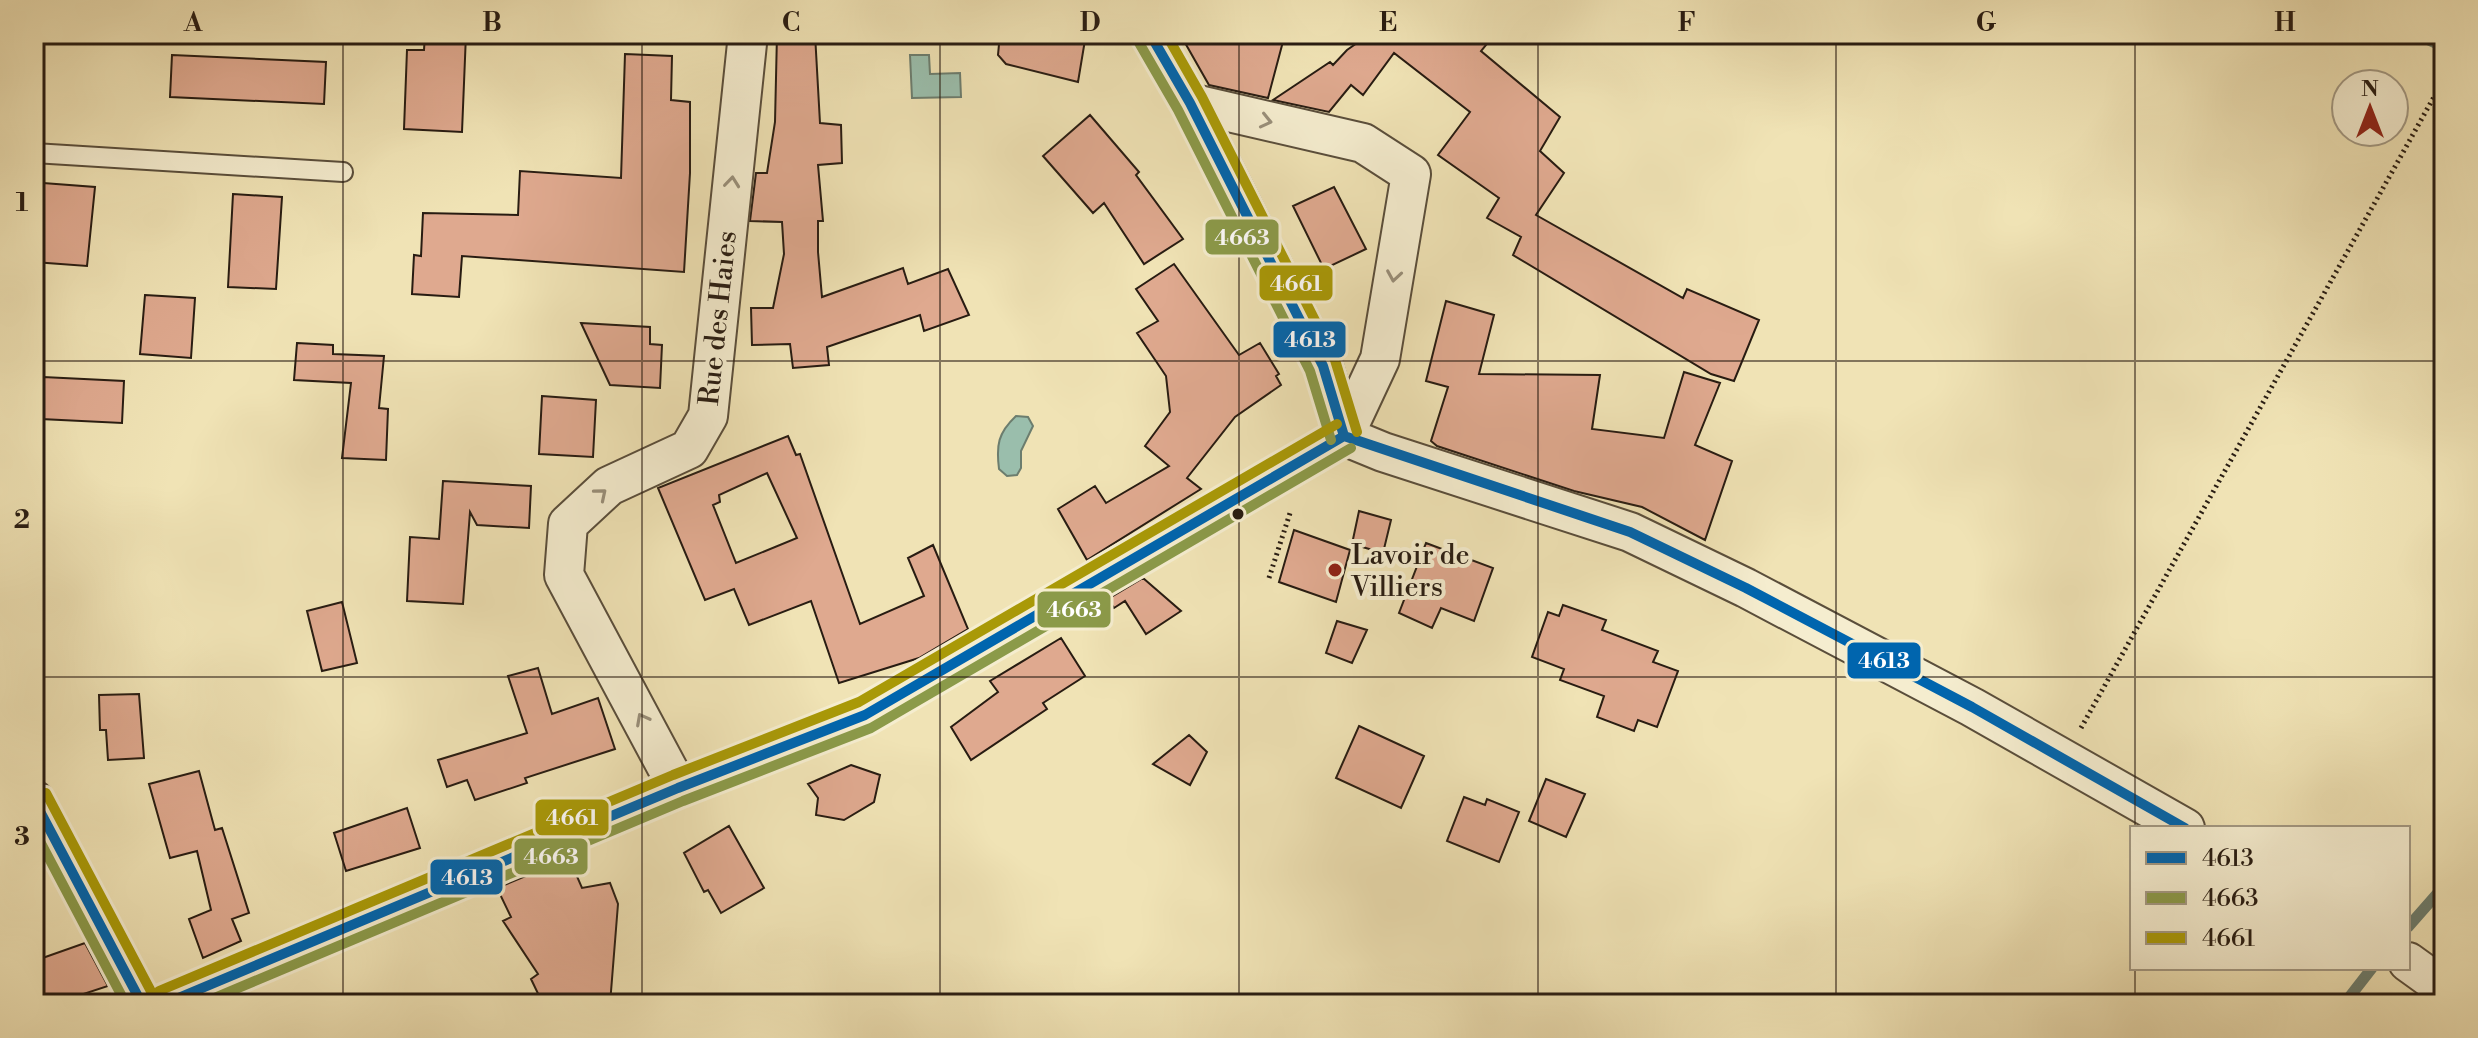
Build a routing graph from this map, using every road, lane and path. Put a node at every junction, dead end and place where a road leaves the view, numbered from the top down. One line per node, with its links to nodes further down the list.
1 (748, 34): 11 (street, Rue des Haies, one-way to 1)
2 (1150, 34): 4 (street)
3 (2444, 79): 10 (path)
4 (1190, 103): 7 (street); 7 (street, one-way to 7)
5 (34, 153): 6 (lane)
6 (343, 172)
7 (1344, 436): 8 (street); 10 (street)
8 (1309, 456): 9 (path); 11 (street)
9 (1269, 578)
10 (2065, 757): 13 (street)
11 (678, 788): 17 (street)
12 (34, 800): 16 (street)
13 (2182, 826)
14 (2410, 963): 15 (street)
15 (2444, 988)
16 (142, 1004)
17 (164, 1004)

